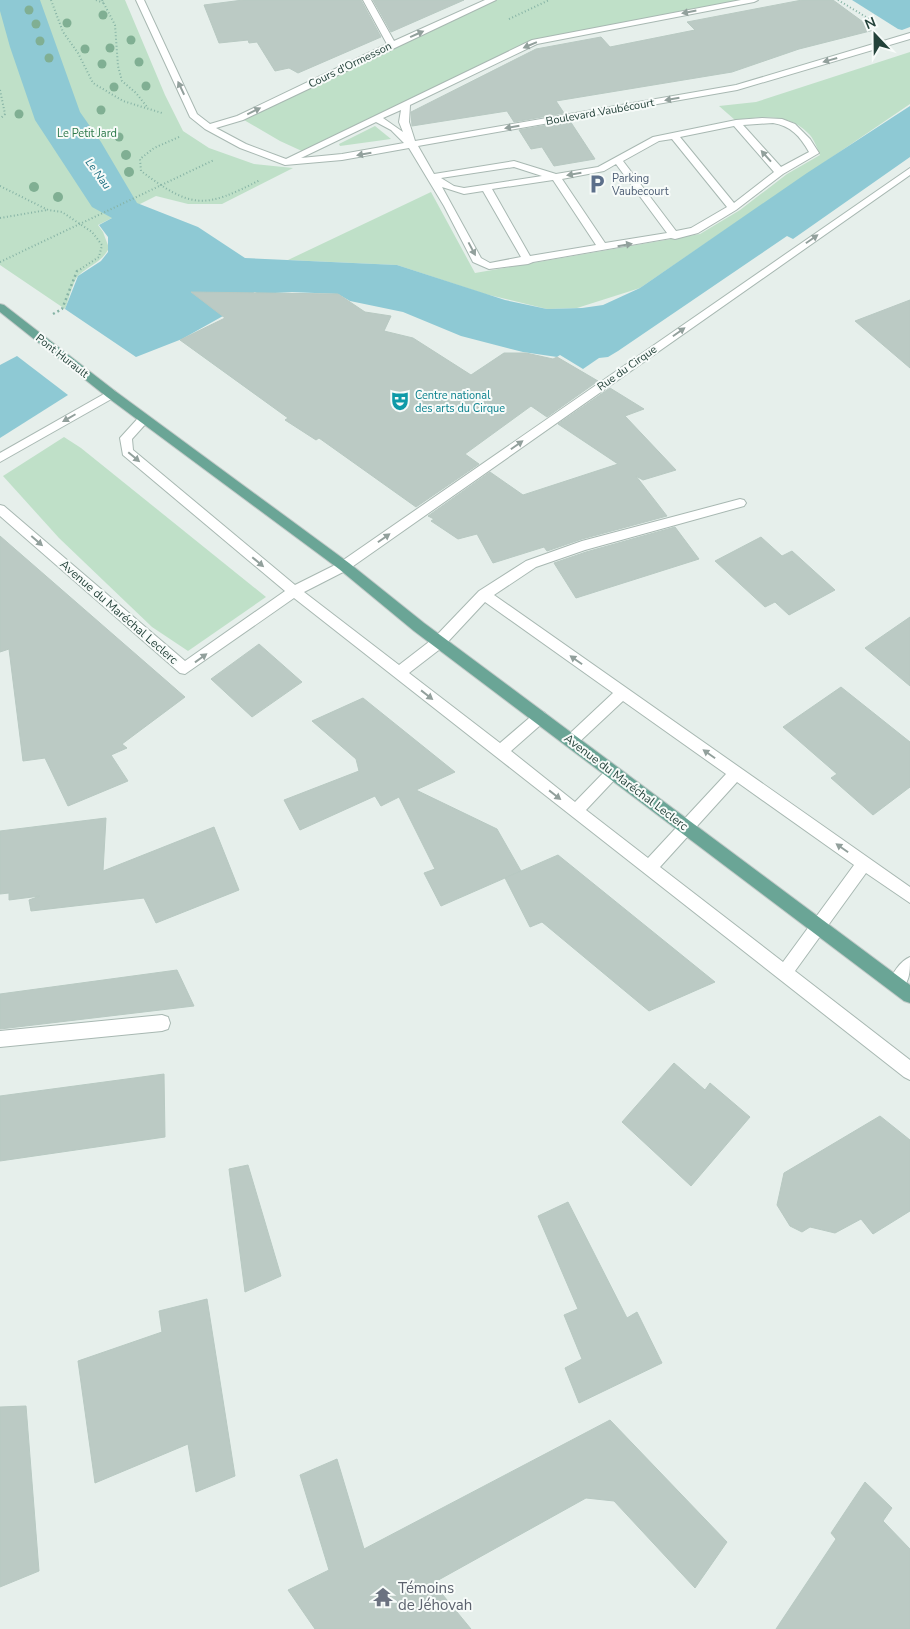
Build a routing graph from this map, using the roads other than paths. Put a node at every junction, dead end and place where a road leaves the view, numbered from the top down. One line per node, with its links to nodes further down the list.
1 (140, 0): 10 (street, Boulevard Vaubécourt, one-way to 1)
2 (368, 0): 6 (street)
3 (492, 0): 6 (street, Cours d'Ormesson, one-way to 3)
4 (754, 0): 7 (street, one-way to 7)
5 (910, 36): 12 (street, Boulevard Vaubécourt, one-way to 12)
6 (392, 45): 10 (street, Cours d'Ormesson, one-way to 6)
7 (406, 103): 8 (street); 12 (street)
8 (376, 118): 12 (street); 14 (street)
9 (736, 123): 11 (street); 16 (street, one-way to 9); 16 (street)
10 (208, 127): 14 (street, Boulevard Vaubécourt)
11 (674, 136): 13 (street); 21 (street)
12 (412, 145): 14 (street, Boulevard Vaubécourt, one-way to 14); 17 (street)
13 (618, 160): 18 (street, one-way to 18); 22 (street)
14 (285, 162)
15 (910, 171): 31 (street, Rue du Cirque, one-way to 15)
16 (780, 172): 21 (street)
17 (432, 177): 18 (street); 19 (street); 20 (street)
18 (555, 177): 19 (street); 23 (street)
19 (485, 189): 20 (street); 24 (street)
20 (449, 206): 24 (street, one-way to 24)
21 (733, 208): 22 (street)
22 (675, 236): 23 (street, one-way to 22)
23 (603, 248): 24 (street)
24 (528, 261)
25 (0, 307): 26 (main road, Pont Hurault)
26 (111, 394): 27 (main road, Avenue du Maréchal Leclerc); 28 (street, one-way to 28)
27 (144, 419): 31 (main road, Avenue du Maréchal Leclerc); 32 (street, one-way to 32)
28 (0, 458)
29 (740, 503): 33 (street)
30 (0, 509): 32 (street, Avenue du Maréchal Leclerc, one-way to 32)
31 (344, 566): 32 (street, Avenue du Maréchal Leclerc); 34 (main road, Avenue du Maréchal Leclerc)
32 (294, 591): 35 (street)
33 (484, 596): 34 (street); 36 (street, one-way to 33)
34 (439, 642): 35 (street); 37 (main road, Avenue du Maréchal Leclerc)
35 (398, 672): 39 (street, one-way to 39)
36 (622, 693): 38 (street); 41 (street, one-way to 36)
37 (540, 717): 38 (main road, Avenue du Maréchal Leclerc); 39 (street)
38 (571, 741): 40 (main road, Avenue du Maréchal Leclerc)
39 (500, 752): 42 (street, one-way to 42)
40 (613, 772): 42 (street); 43 (main road, Avenue du Maréchal Leclerc)
41 (736, 773): 43 (street); 44 (street, one-way to 41)
42 (576, 811): 45 (street)
43 (687, 827): 45 (street); 47 (main road, Avenue du Maréchal Leclerc)
44 (864, 863): 46 (street); 47 (street)
45 (649, 868): 49 (street)
46 (910, 896)
47 (819, 927): 49 (street); 50 (main road, Avenue du Maréchal Leclerc)
48 (910, 965): 50 (street)
49 (784, 973): 54 (street)
50 (896, 984): 51 (main road, Avenue du Maréchal Leclerc)
51 (910, 995)
52 (162, 1023): 53 (street)
53 (0, 1039)
54 (910, 1070)

